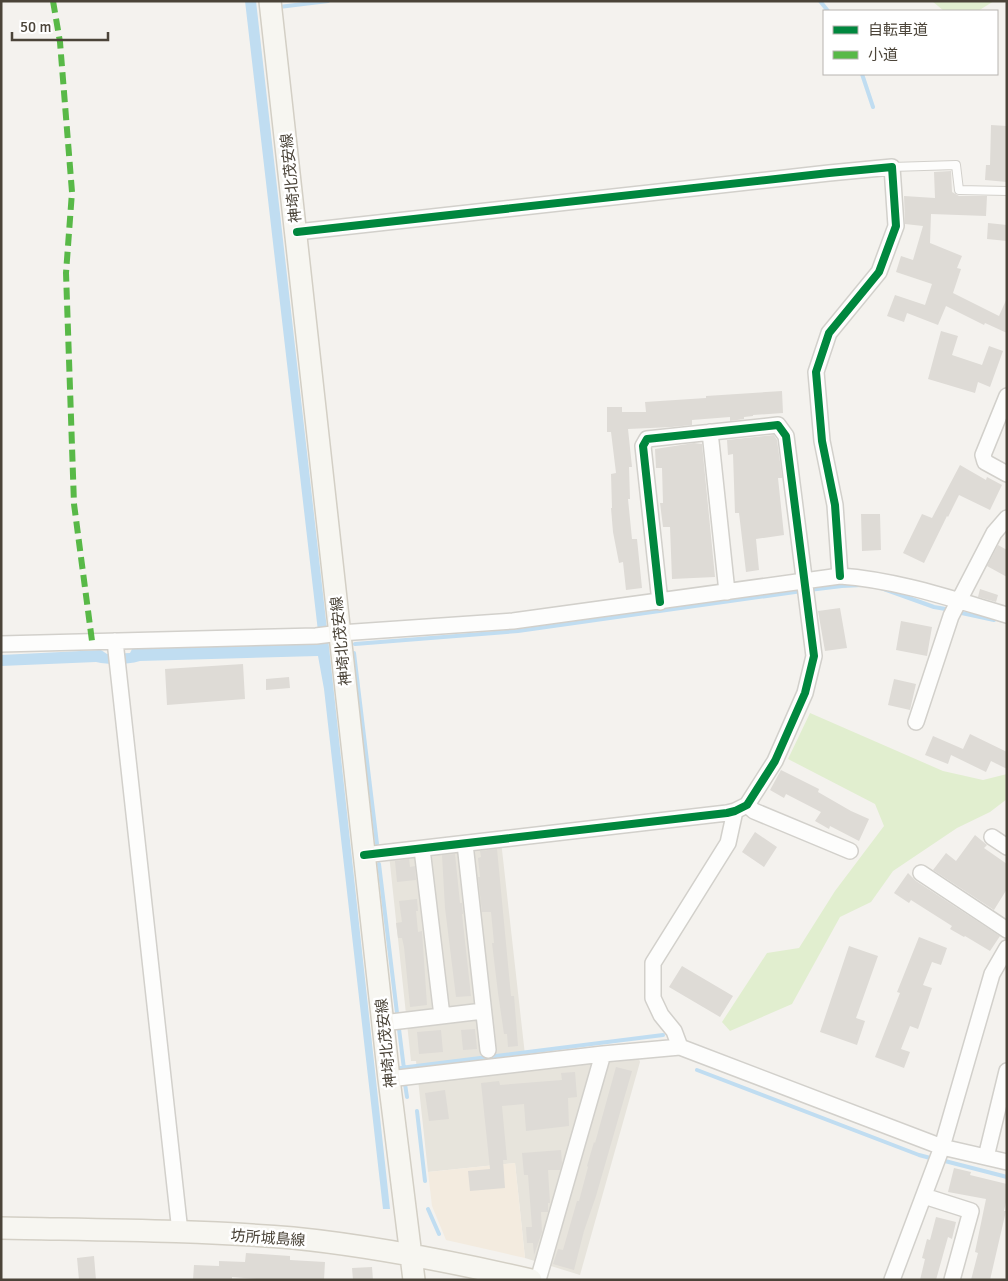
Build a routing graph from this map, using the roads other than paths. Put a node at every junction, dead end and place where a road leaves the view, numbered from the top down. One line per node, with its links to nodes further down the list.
1 (270, 1): 4 (main road, 神埼北茂安線)
2 (892, 167): 3 (lane); 4 (street); 9 (street)
3 (1007, 191)
4 (297, 232): 15 (main road, 神埼北茂安線)
5 (1007, 396): 7 (street)
6 (710, 432): 10 (street); 11 (street); 13 (street)
7 (1007, 474)
8 (1007, 518): 12 (street)
9 (840, 576): 10 (street); 12 (street)
10 (804, 582): 11 (street); 19 (street)
11 (727, 592): 13 (street)
12 (958, 601): 14 (street); 18 (street)
13 (660, 602): 15 (street)
14 (1007, 616)
15 (328, 635): 16 (street); 25 (main road, 神埼北茂安線)
16 (115, 641): 17 (street); 43 (street)
17 (1, 644)
18 (916, 722)
19 (741, 808): 21 (street); 24 (street); 33 (street)
20 (992, 837): 22 (street)
21 (465, 844): 23 (street); 30 (street)
22 (1007, 847)
23 (422, 849): 25 (street); 31 (street)
24 (850, 852)
25 (364, 855): 32 (main road, 神埼北茂安線)
26 (922, 873): 27 (street)
27 (1007, 930)
28 (1007, 948): 29 (street)
29 (999, 975): 38 (street)
30 (483, 1011): 31 (street); 34 (street)
31 (442, 1016): 32 (street)
32 (383, 1023): 37 (main road, 神埼北茂安線)
33 (680, 1047): 35 (street); 38 (street)
34 (488, 1050)
35 (603, 1054): 37 (street); 47 (street)
36 (1007, 1071): 39 (street)
37 (390, 1079): 44 (main road, 神埼北茂安線)
38 (942, 1147): 39 (street); 41 (street)
39 (986, 1157): 40 (street)
40 (1007, 1162)
41 (924, 1196): 48 (street); 49 (street)
42 (1, 1228): 43 (main road, 坊所城島線)
43 (180, 1232): 44 (main road, 坊所城島線)
44 (411, 1254): 45 (main road, 神埼北茂安線); 46 (main road, 坊所城島線)
45 (414, 1280)
46 (531, 1280)
47 (538, 1280)
48 (892, 1280)
49 (952, 1280)

